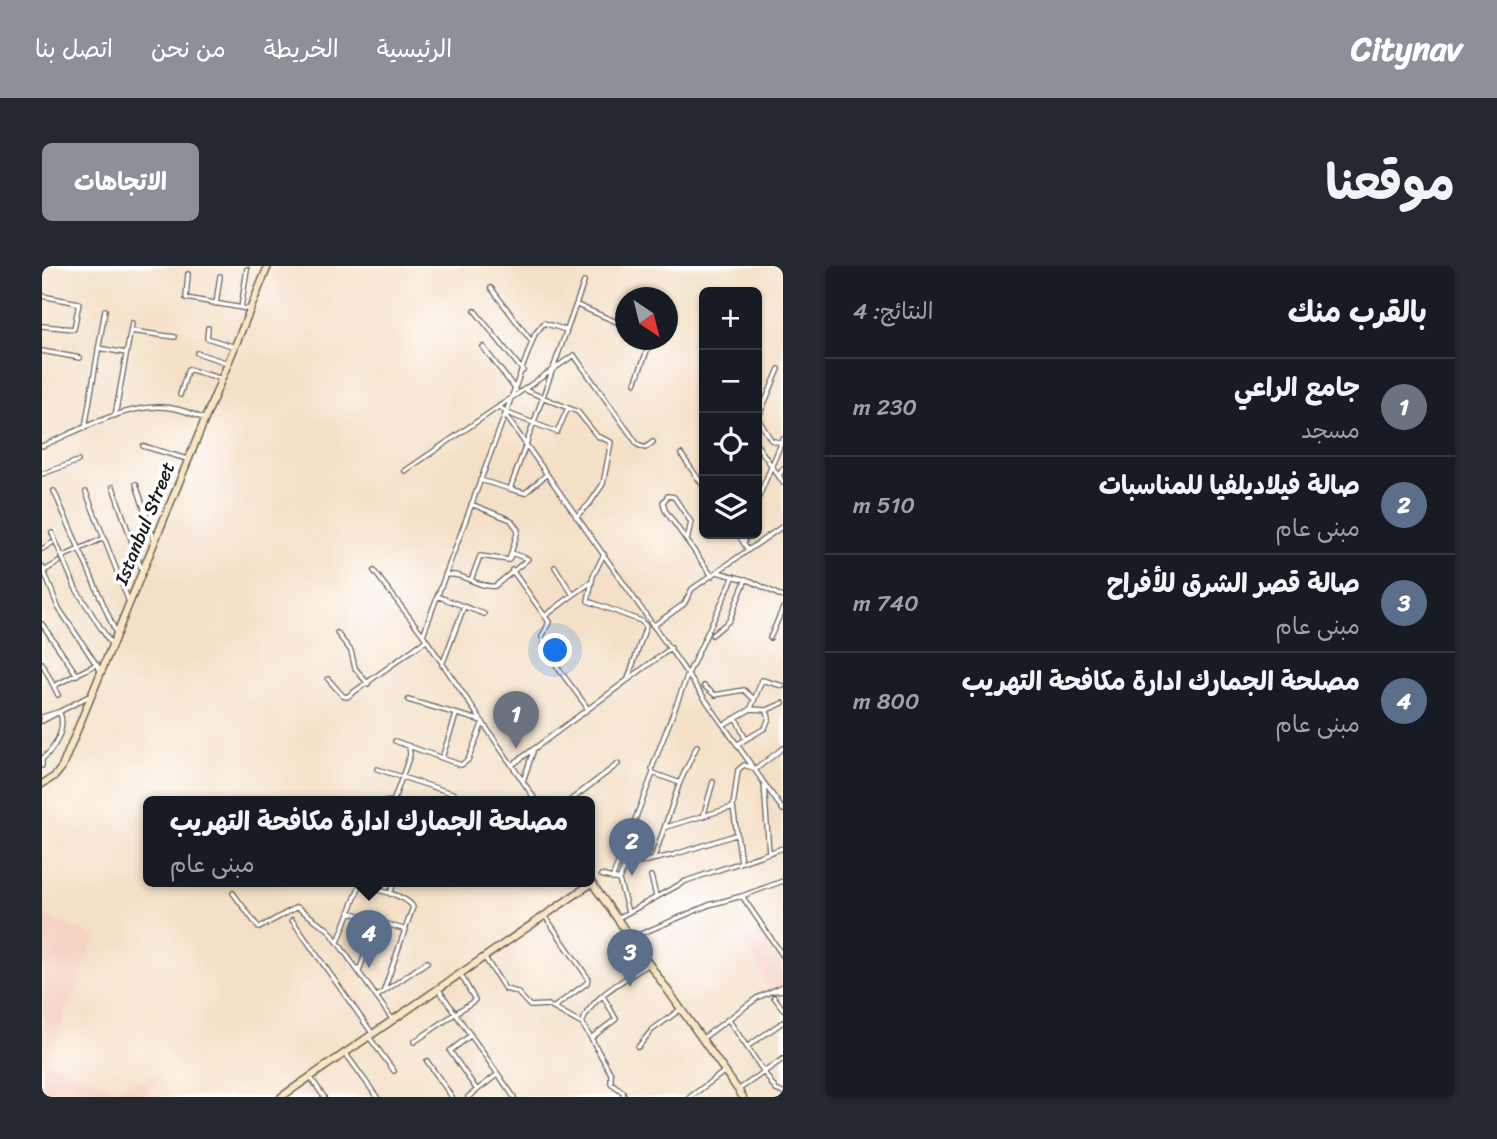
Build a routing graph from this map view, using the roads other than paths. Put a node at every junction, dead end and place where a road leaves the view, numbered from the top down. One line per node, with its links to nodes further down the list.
1 (268, 266): 12 (street, Istanbul Street)
2 (247, 269): 10 (street)
3 (188, 274): 8 (street)
4 (220, 276): 8 (street)
5 (584, 282): 9 (street)
6 (491, 288): 21 (street)
7 (42, 296): 16 (street)
8 (216, 304): 10 (street)
9 (577, 305): 14 (street); 18 (street)
10 (241, 308): 12 (street)
11 (106, 310): 24 (street)
12 (251, 310): 22 (street, Istanbul Street)
13 (475, 311): 33 (street)
14 (615, 322)
15 (132, 323): 19 (street)
16 (42, 326)
17 (208, 328): 22 (street)
18 (566, 330): 21 (street); 31 (street)
19 (131, 331): 20 (street); 27 (street)
20 (175, 337)
21 (532, 342): 33 (street)
22 (235, 347): 30 (street, Istanbul Street)
23 (483, 347): 36 (street)
24 (98, 348): 27 (street); 49 (street)
25 (647, 350): 35 (street)
26 (42, 351): 29 (street)
27 (126, 353): 45 (street)
28 (197, 353): 30 (street)
29 (80, 358)
30 (228, 363): 34 (street, Istanbul Street)
31 (554, 368): 37 (street); 40 (street); 51 (street)
32 (779, 369): 43 (street)
33 (523, 371): 36 (street)
34 (222, 379): 38 (street); 46 (street, Istanbul Street)
35 (635, 383)
36 (516, 390): 39 (street)
37 (525, 390): 39 (street); 40 (street)
38 (180, 395)
39 (513, 398): 41 (street); 44 (street)
40 (544, 398): 42 (street); 47 (street)
41 (499, 406): 44 (street); 61 (street)
42 (568, 408): 47 (street); 74 (street)
43 (759, 413)
44 (506, 415): 47 (street); 52 (street); 64 (street)
45 (115, 416): 46 (street); 49 (street)
46 (205, 419): 57 (street, Istanbul Street)
47 (534, 425): 52 (street)
48 (762, 425): 50 (street)
49 (86, 428): 53 (street)
50 (782, 441): 59 (street)
51 (653, 442)
52 (527, 443): 62 (street); 70 (street)
53 (42, 446)
54 (143, 446): 57 (street)
55 (762, 452): 59 (street)
56 (681, 454): 65 (street)
57 (187, 459): 80 (street, Istanbul Street)
58 (78, 461): 63 (street)
59 (771, 465): 66 (street); 69 (street)
60 (783, 469): 66 (street)
61 (405, 471)
62 (548, 473): 70 (street); 74 (street)
63 (42, 474)
64 (480, 480): 70 (street); 73 (street)
65 (699, 480)
66 (781, 480)
67 (136, 484): 80 (street)
68 (113, 487): 94 (street)
69 (762, 488)
70 (510, 489)
71 (54, 491): 85 (street)
72 (86, 492): 77 (street)
73 (471, 504): 87 (street); 96 (street)
74 (576, 517): 88 (street)
75 (782, 527): 86 (street)
76 (52, 533): 89 (street)
77 (104, 538): 85 (street); 105 (street)
78 (742, 539): 82 (street)
79 (745, 539): 82 (street)
80 (154, 540): 94 (street, Istanbul Street)
81 (687, 541): 81 (street); 97 (street)
82 (744, 542): 86 (street)
83 (52, 543): 84 (street)
84 (42, 549)
85 (79, 550): 89 (street); 113 (street)
86 (748, 550): 95 (street)
87 (511, 553): 93 (street); 100 (street)
88 (604, 554): 101 (street); 110 (street)
89 (61, 559): 91 (street); 118 (street)
90 (555, 567): 102 (street)
91 (43, 568): 121 (street)
92 (374, 570): 114 (street)
93 (512, 570): 100 (street); 109 (street)
94 (142, 571): 105 (street, Istanbul Street)
95 (717, 572): 97 (street); 98 (street)
96 (445, 575): 100 (street); 103 (street)
97 (712, 576): 110 (street)
98 (734, 576): 99 (street); 125 (street)
99 (746, 579): 104 (street); 115 (street)
100 (471, 580)
101 (592, 582): 102 (street); 128 (street)
102 (573, 595): 109 (street)
103 (437, 596): 106 (street); 114 (street)
104 (783, 597)
105 (129, 603): 113 (street, Istanbul Street)
106 (464, 607): 108 (street); 122 (street)
107 (783, 608): 116 (street)
108 (484, 614)
109 (545, 616): 140 (street)
110 (653, 625): 119 (street)
111 (43, 628): 126 (street)
112 (337, 633): 129 (street)
113 (117, 635): 118 (street, Istanbul Street)
114 (423, 635): 117 (street)
115 (712, 635)
116 (770, 638)
117 (425, 641): 122 (street); 129 (street)
118 (112, 646): 123 (street, Istanbul Street)
119 (671, 648): 125 (street); 128 (street)
120 (42, 663): 124 (street)
121 (97, 664): 123 (street); 126 (street)
122 (442, 664): 147 (street)
123 (102, 671): 133 (street, Istanbul Street)
124 (44, 672): 130 (street)
125 (688, 674): 148 (street); 165 (street)
126 (77, 675): 130 (street)
127 (328, 679): 129 (street)
128 (627, 681): 140 (street)
129 (368, 684)
130 (54, 686): 134 (street)
131 (704, 686): 135 (street)
132 (783, 686): 135 (street)
133 (92, 694): 138 (street); 139 (street, Istanbul Street)
134 (58, 695)
135 (754, 699): 141 (street)
136 (408, 700): 144 (street)
137 (783, 702): 142 (street)
138 (79, 703): 139 (street); 143 (street)
139 (86, 708): 171 (street, Istanbul Street)
140 (588, 709): 156 (street)
141 (751, 709): 142 (street); 145 (street)
142 (767, 710): 149 (street)
143 (60, 713): 146 (street); 159 (street)
144 (456, 715): 147 (street); 158 (street)
145 (736, 718): 148 (street); 149 (street)
146 (42, 720)
147 (482, 722): 158 (street); 161 (street)
148 (725, 724): 151 (street)
149 (745, 737): 151 (street)
150 (396, 741): 152 (street)
151 (738, 744): 164 (street)
152 (409, 746): 155 (street); 157 (street)
153 (697, 746): 170 (street)
154 (783, 748): 164 (street)
155 (421, 750): 157 (street); 158 (street)
156 (533, 750): 161 (street); 168 (street)
157 (410, 755): 166 (street)
158 (442, 758)
159 (42, 759): 162 (street)
160 (618, 764): 175 (street)
161 (512, 765): 168 (street)
162 (42, 766)
163 (377, 769): 166 (street)
164 (756, 769): 167 (street); 176 (street)
165 (653, 773): 170 (street); 187 (street)
166 (402, 777): 172 (street); 173 (street)
167 (764, 781): 177 (street); 182 (street)
168 (522, 782): 174 (street)
169 (713, 782): 178 (street)
170 (680, 783): 179 (street)
171 (42, 784)
172 (456, 794)
173 (394, 796)
174 (532, 796)
175 (576, 796)
176 (733, 807): 178 (street); 180 (street)
177 (783, 809)
178 (703, 817): 179 (street)
179 (666, 827): 183 (street)
180 (735, 835): 183 (street); 184 (street)
181 (783, 848): 182 (street)
182 (769, 853): 184 (street)
183 (654, 858): 188 (street)
184 (741, 862): 199 (street)
185 (601, 875): 187 (street)
186 (651, 876): 199 (street)
187 (612, 878): 188 (street)
188 (619, 880): 204 (street)
189 (783, 881): 200 (street)
190 (359, 887): 203 (street)
191 (369, 887): 198 (street)
192 (392, 887): 198 (street)
193 (584, 887): 201 (street)
194 (586, 887): 196 (street)
195 (594, 887): 202 (street)
196 (582, 892): 201 (street); 202 (street)
197 (233, 893): 211 (street)
198 (390, 894): 209 (street)
199 (656, 896): 204 (street)
200 (742, 896): 210 (street); 213 (street)
201 (564, 901): 205 (street)
202 (604, 901): 206 (street)
203 (349, 912): 208 (street); 211 (street)
204 (628, 912): 206 (street)
205 (545, 916): 212 (street); 224 (street)
206 (617, 919): 210 (street)
207 (292, 920): 232 (street)
208 (377, 921): 209 (street); 216 (street)
209 (406, 930): 220 (street)
210 (631, 938): 215 (street)
211 (338, 942): 216 (street)
212 (484, 956): 217 (street); 224 (street)
213 (783, 956)
214 (427, 962): 220 (street)
215 (649, 964): 221 (street); 225 (street)
216 (359, 972): 222 (street)
217 (459, 973): 218 (street); 227 (street)
218 (437, 988): 227 (street); 228 (street)
219 (783, 988): 229 (street)
220 (384, 990): 222 (street)
221 (603, 996): 231 (street); 234 (street)
222 (376, 997): 228 (street)
223 (774, 997): 226 (street)
224 (553, 1008): 231 (street)
225 (681, 1009): 235 (street); 238 (street)
226 (783, 1009)
227 (455, 1013): 233 (street); 236 (street)
228 (392, 1019): 232 (street)
229 (728, 1019): 235 (street); 237 (street)
230 (783, 1021): 237 (street)
231 (582, 1024): 234 (street)
232 (370, 1034): 239 (street); 242 (street)
233 (471, 1035): 245 (street); 247 (street)
234 (591, 1038): 250 (street)
235 (702, 1039): 243 (street)
236 (414, 1042)
237 (748, 1046): 244 (street)
238 (638, 1047)
239 (344, 1052): 246 (street); 253 (street)
240 (783, 1059): 244 (street)
241 (427, 1061): 254 (street)
242 (394, 1071)
243 (725, 1071): 248 (street); 257 (street)
244 (764, 1072): 248 (street); 249 (street)
245 (498, 1074): 247 (street); 256 (street)
246 (310, 1076): 251 (street); 252 (street)
247 (478, 1090): 255 (street)
248 (737, 1090): 258 (street)
249 (782, 1095)
250 (622, 1096)
251 (281, 1097)
252 (324, 1097)
253 (377, 1097)
254 (452, 1097)
255 (468, 1097)
256 (514, 1097)
257 (690, 1097)
258 (743, 1097)

